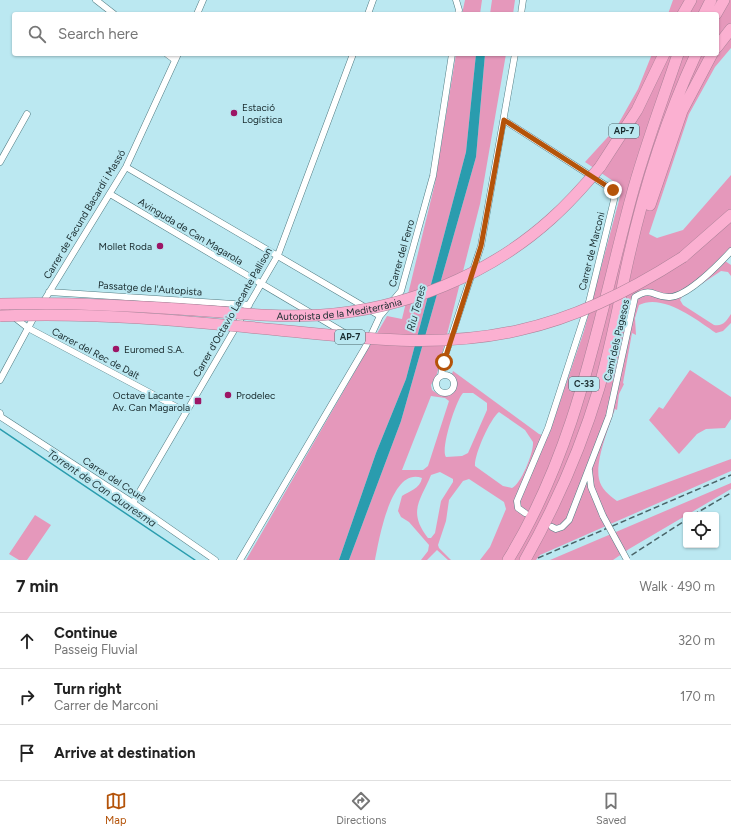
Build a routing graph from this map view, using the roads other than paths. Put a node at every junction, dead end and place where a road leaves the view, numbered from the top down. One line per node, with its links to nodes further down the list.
1 (96, 0): 10 (street)
2 (203, 0): 11 (street)
3 (373, 0): 12 (street)
4 (456, 0): 13 (street)
5 (523, 0): 14 (street)
6 (691, 0): 15 (highway)
7 (704, 0): 16 (highway)
8 (711, 0): 17 (highway)
9 (724, 0): 18 (highway)
10 (111, 12)
11 (198, 12)
12 (369, 12)
13 (458, 12)
14 (521, 12)
15 (685, 12)
16 (698, 12)
17 (705, 12)
18 (717, 12)
19 (731, 29): 20 (highway)
20 (719, 44)
21 (352, 56): 38 (street, Carrer d'Octavio Lacante Pallison)
22 (452, 56): 45 (street, Carrer del Ferro)
23 (515, 56): 32 (street)
24 (663, 56): 42 (highway, Autopista de la Mediterrània / AP-7, bridge)
25 (677, 56): 30 (highway)
26 (683, 56): 30 (highway, C-33)
27 (695, 56): 41 (highway, C-33)
28 (711, 56): 41 (highway)
29 (176, 57): 34 (street, Carrer de Facund Bacardí i Massó)
30 (664, 95): 58 (highway, C-33)
31 (27, 114): 33 (street)
32 (504, 120): 48 (street); 54 (street, Carrer de Marconi)
33 (0, 162)
34 (126, 167): 35 (street, Carrer de Facund Bacardí i Massó); 38 (street)
35 (110, 194): 39 (street, Avinguda de Can Magarola); 40 (street, Carrer de Facund Bacardí i Massó)
36 (731, 215): 44 (highway, Autopista de la Mediterrània / AP-7, bridge)
37 (731, 251): 52 (street, Camí dels Pagesos)
38 (278, 254): 39 (street, Carrer d'Octavio Lacante Pallison); 45 (street)
39 (262, 284): 43 (street, Carrer d'Octavio Lacante Pallison); 47 (street, Avinguda de Can Magarola)
40 (49, 292): 43 (street, Passatge de l'Autopista); 46 (street, Carrer de Facund Bacardí i Massó)
41 (620, 304): 59 (highway, C-33)
42 (0, 305): 46 (street, Carrer del Rec de Dalt)
43 (249, 305): 50 (street, Carrer d'Octavio Lacante Pallison)
44 (0, 316)
45 (380, 316): 47 (street, Carrer del Ferro)
46 (28, 328): 49 (street, Carrer de Facund Bacardí i Massó); 50 (street, Carrer del Rec de Dalt)
47 (366, 346): 57 (street, Carrer del Ferro)
48 (441, 376)
49 (0, 380)
50 (186, 412): 53 (street, Carrer d'Octavio Lacante Pallison)
51 (1, 415): 53 (street, Carrer del Coure)
52 (588, 469): 55 (street, Camí dels Pagesos); 60 (street, bridge)
53 (133, 503): 56 (street, Carrer del Coure)
54 (525, 513)
55 (552, 527)
56 (215, 560)
57 (240, 560)
58 (508, 560)
59 (525, 560)
60 (626, 560)

